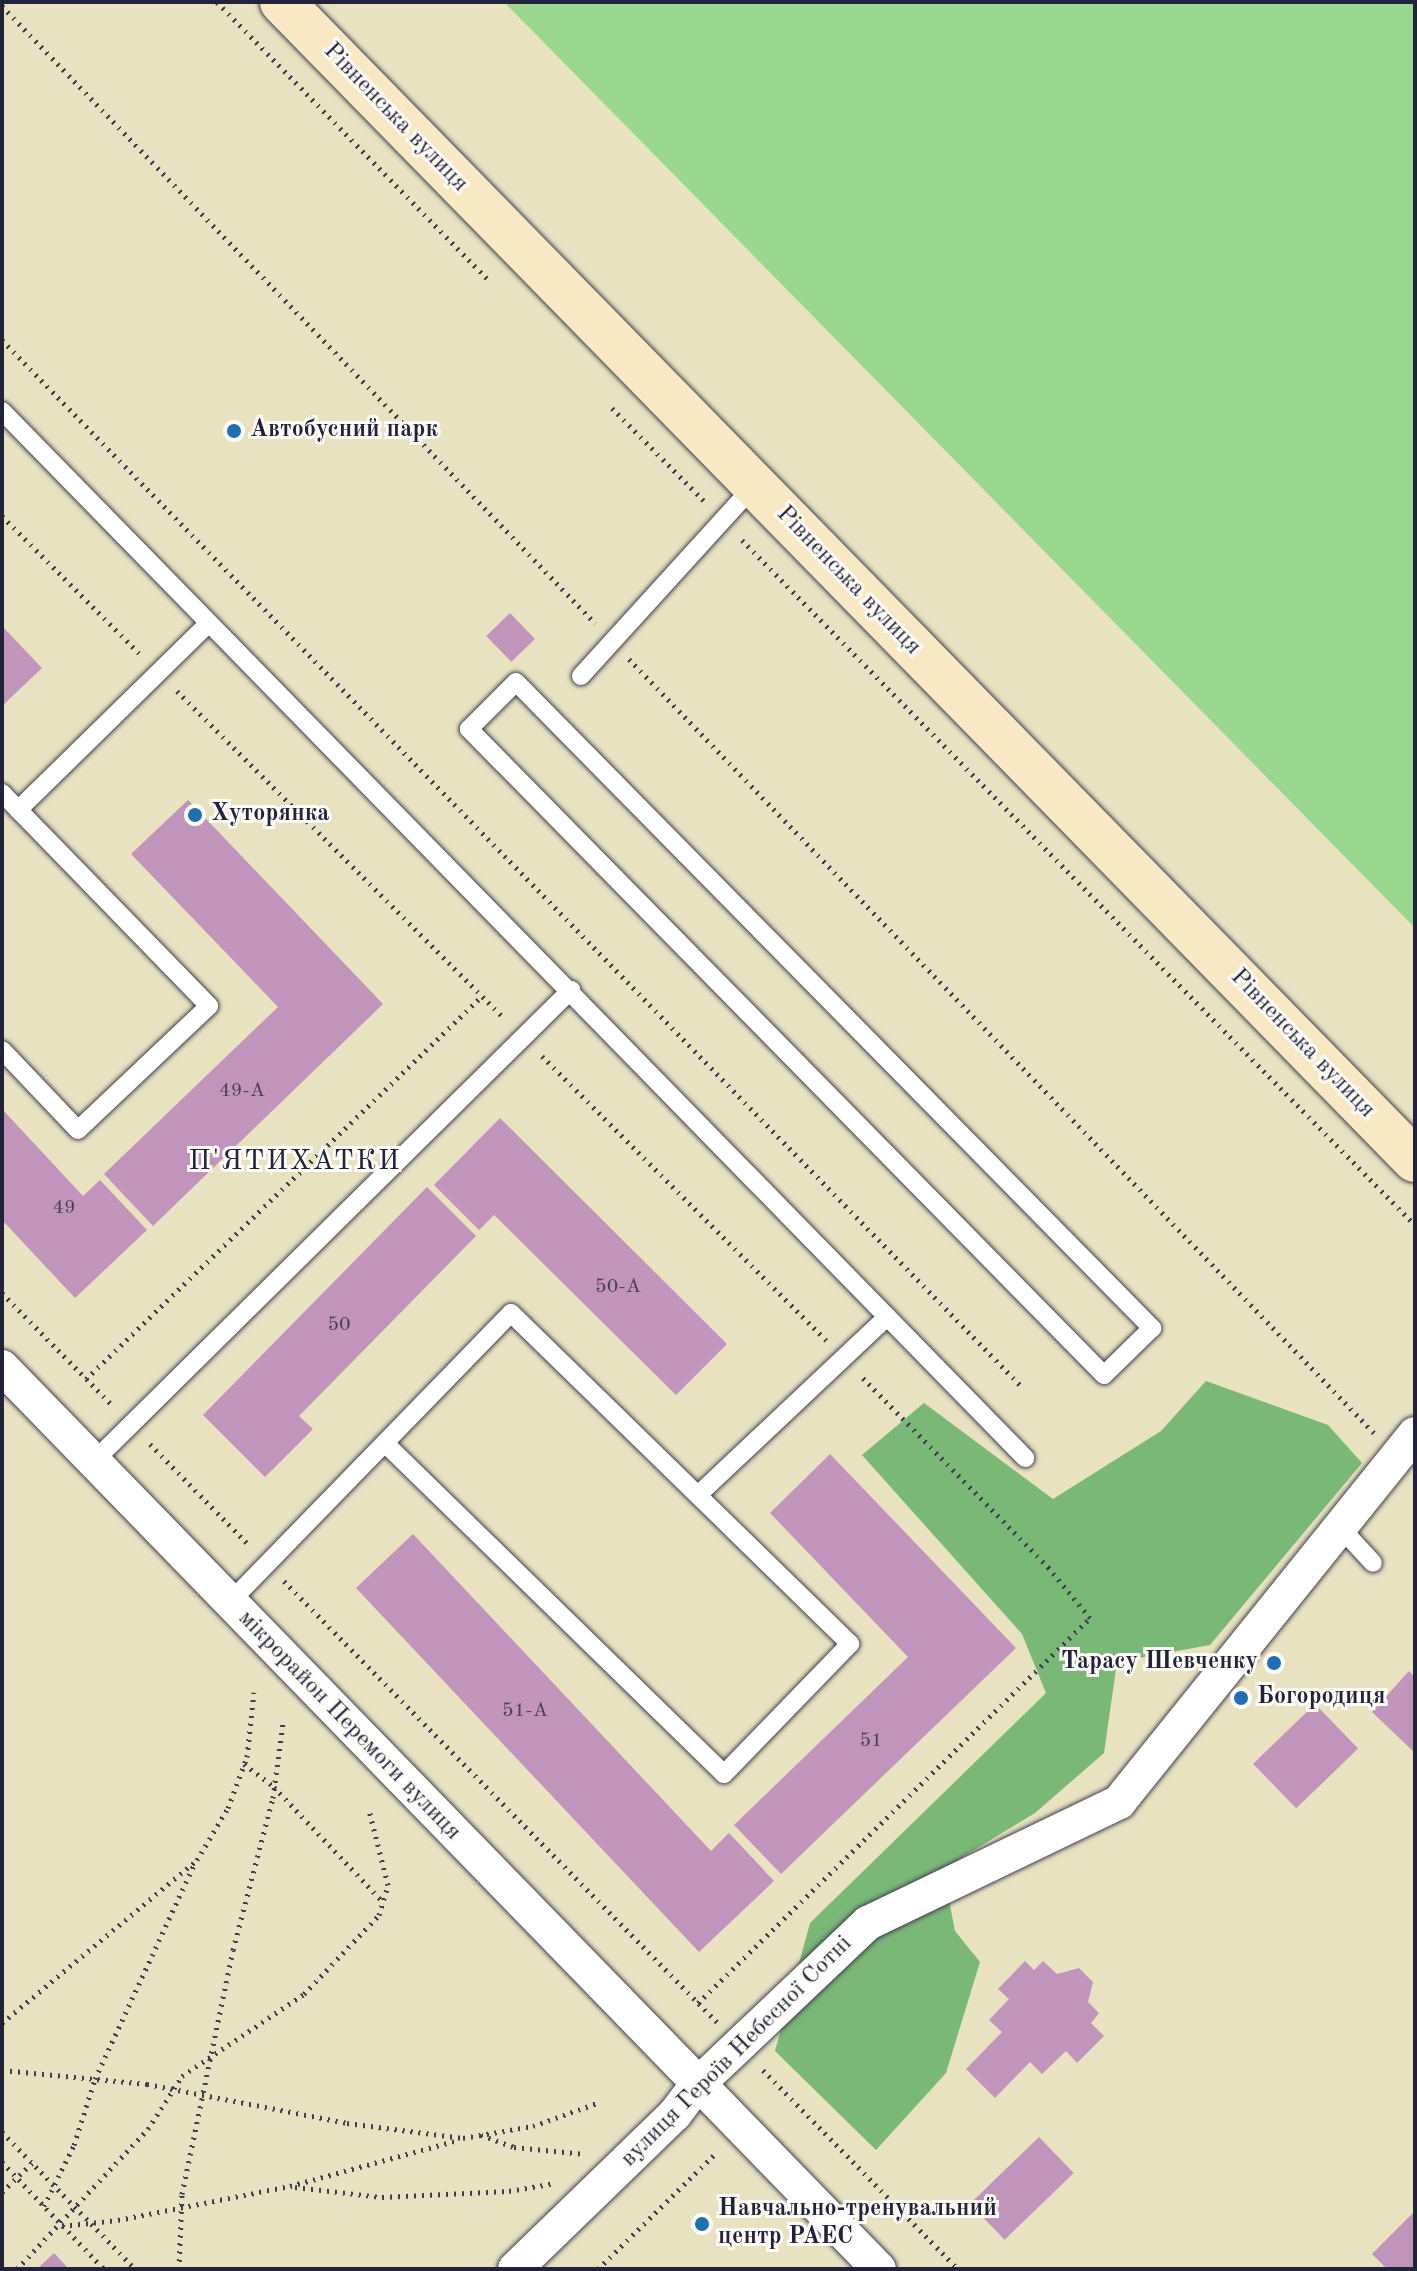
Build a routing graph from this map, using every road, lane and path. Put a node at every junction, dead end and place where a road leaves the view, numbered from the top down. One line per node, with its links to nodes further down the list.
1 (217, 2): 4 (path)
2 (282, 2): 8 (main road, Рівненська вулиця)
3 (2, 6): 12 (path)
4 (489, 281)
5 (2, 340): 29 (path)
6 (612, 408): 10 (path)
7 (5, 420): 11 (lane)
8 (754, 486): 10 (lane); 22 (main road, Рівненська вулиця)
9 (2, 516): 13 (path)
10 (723, 520): 12 (lane); 23 (path)
11 (209, 623): 13 (lane); 18 (lane)
12 (612, 641): 14 (lane); 32 (path)
13 (157, 671): 17 (lane); 19 (path)
14 (581, 676)
15 (469, 729): 15 (lane)
16 (2, 793): 17 (lane)
17 (18, 810): 21 (lane)
18 (571, 990): 20 (lane); 25 (lane)
19 (482, 996): 20 (path); 28 (path)
20 (523, 1037): 26 (path); 30 (lane)
21 (2, 1050)
22 (1415, 1160)
23 (1415, 1225)
24 (2, 1293): 28 (path)
25 (887, 1317): 26 (lane); 33 (lane)
26 (843, 1357): 35 (lane); 47 (path)
27 (2, 1367): 34 (street, мікрорайон Перемоги вулиця)
28 (86, 1379): 30 (path)
29 (1021, 1386)
30 (131, 1424): 34 (lane); 38 (path)
31 (385, 1443): 35 (lane); 35 (lane); 38 (lane)
32 (1405, 1445): 36 (street, вулиця Героїв Небесної Сотні)
33 (1025, 1458)
34 (93, 1462): 39 (street, мікрорайон Перемоги вулиця)
35 (698, 1495)
36 (1339, 1526): 37 (lane); 49 (street, вулиця Героїв Небесної Сотні)
37 (1373, 1563)
38 (268, 1564): 39 (lane); 47 (path)
39 (230, 1602): 53 (street, мікрорайон Перемоги вулиця)
40 (254, 1692): 42 (path)
41 (283, 1723): 43 (path)
42 (244, 1764): 43 (path); 45 (path)
43 (274, 1787): 46 (path); 50 (path)
44 (369, 1810): 46 (path)
45 (197, 1860): 48 (path); 52 (path)
46 (383, 1902): 50 (path)
47 (698, 2003): 49 (path)
48 (2, 2023)
49 (739, 2046): 53 (street, вулиця Героїв Небесної Сотні); 81 (path)
50 (211, 2053): 54 (path); 55 (path)
51 (2, 2070): 52 (path)
52 (95, 2079): 54 (path); 66 (path)
53 (696, 2086): 61 (street, вулиця Героїв Небесної Сотні); 80 (street, мікрорайон Перемоги вулиця)
54 (172, 2088): 55 (path); 70 (path)
55 (202, 2094): 59 (path); 69 (path)
56 (600, 2102): 58 (path)
57 (2, 2132): 63 (path)
58 (480, 2135): 59 (path); 61 (path)
59 (463, 2138): 65 (path)
60 (715, 2154): 79 (path)
61 (628, 2160): 67 (street, вулиця Героїв Небесної Сотні)
62 (2, 2162): 64 (path)
63 (32, 2163): 64 (path); 66 (path)
64 (17, 2178): 68 (path); 71 (path)
65 (290, 2186): 67 (path); 69 (path)
66 (56, 2187): 70 (path); 71 (path)
67 (598, 2189): 78 (street, вулиця Героїв Небесної Сотні)
68 (2, 2192)
69 (181, 2204): 72 (path); 77 (path)
70 (73, 2205): 72 (path); 73 (path)
71 (44, 2206): 73 (path)
72 (92, 2225): 73 (path); 76 (path)
73 (62, 2226): 74 (path); 75 (path)
74 (17, 2269)
75 (104, 2269)
76 (135, 2269)
77 (179, 2269)
78 (515, 2269)
79 (598, 2269)
80 (879, 2269)
81 (958, 2269)

